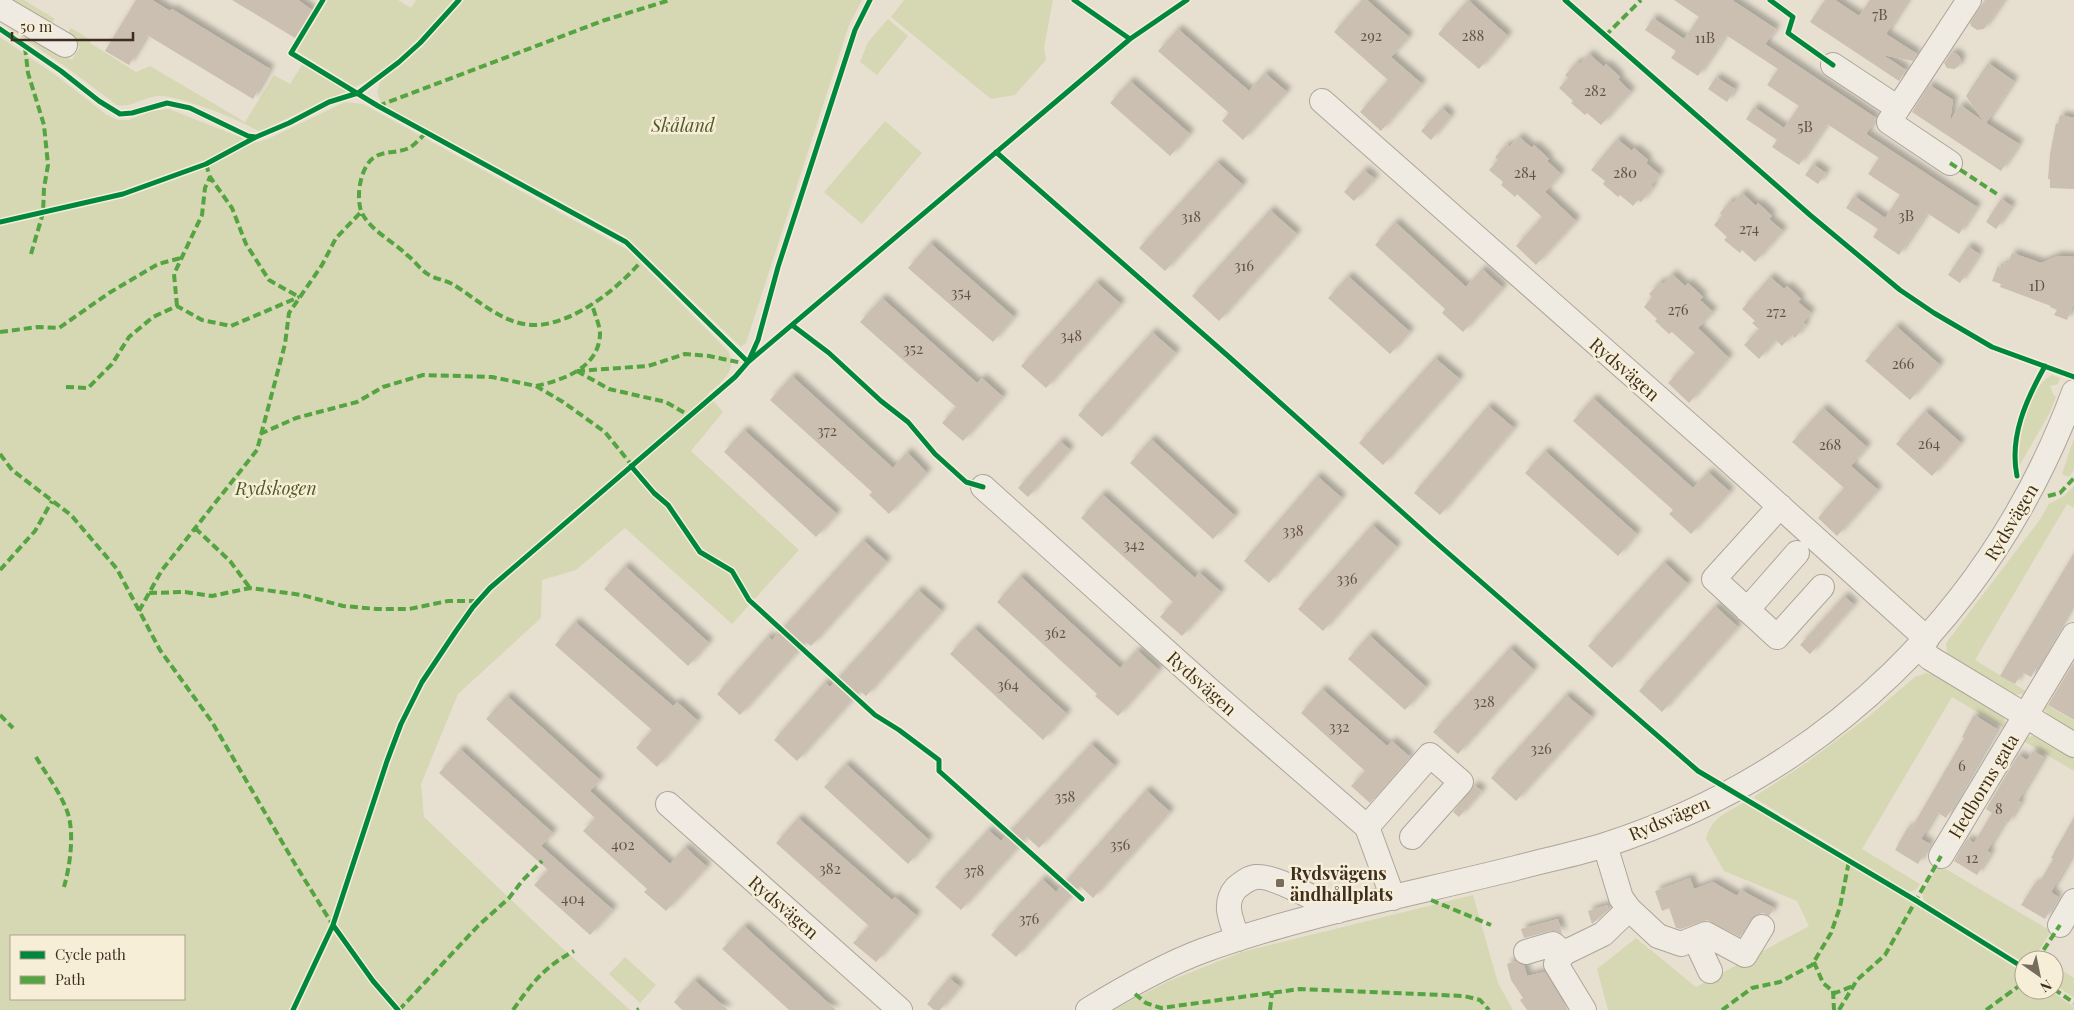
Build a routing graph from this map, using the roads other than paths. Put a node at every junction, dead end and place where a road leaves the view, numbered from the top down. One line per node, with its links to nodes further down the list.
1 (1969, 0): 6 (street)
2 (0, 7): 3 (street)
3 (64, 46)
4 (1833, 65): 6 (street)
5 (1322, 101): 10 (street, Rydsvägen)
6 (1898, 108): 7 (street)
7 (1950, 163)
8 (2072, 397): 15 (street, Rydsvägen)
9 (984, 487): 19 (street, Rydsvägen)
10 (1780, 506): 13 (street); 15 (street, Rydsvägen)
11 (1798, 553): 13 (street)
12 (1822, 587): 13 (street)
13 (1747, 610)
14 (2074, 635): 16 (street, Hedborns gata)
15 (1923, 644): 16 (street, Hedborns gata); 21 (street, Rydsvägen)
16 (2025, 716): 17 (street, Hedborns gata); 22 (street, Hedborns gata)
17 (2074, 745)
18 (668, 804): 34 (street, Rydsvägen)
19 (1367, 827): 20 (street); 23 (street, Rydsvägen)
20 (1412, 837)
21 (1605, 845): 23 (street, Rydsvägen); 25 (street)
22 (1941, 856)
23 (1393, 898): 26 (street, Rydsvägen)
24 (2074, 901): 27 (street)
25 (1629, 909): 30 (street); 32 (street)
26 (1338, 911): 29 (street, Rydsvägen); 29 (street)
27 (2060, 925)
28 (1762, 927): 30 (street)
29 (1238, 939): 35 (street, Rydsvägen)
30 (1695, 939): 33 (street)
31 (1526, 952): 32 (street)
32 (1564, 953): 36 (street)
33 (1710, 971)
34 (900, 1010)
35 (1088, 1010)
36 (1584, 1010)

